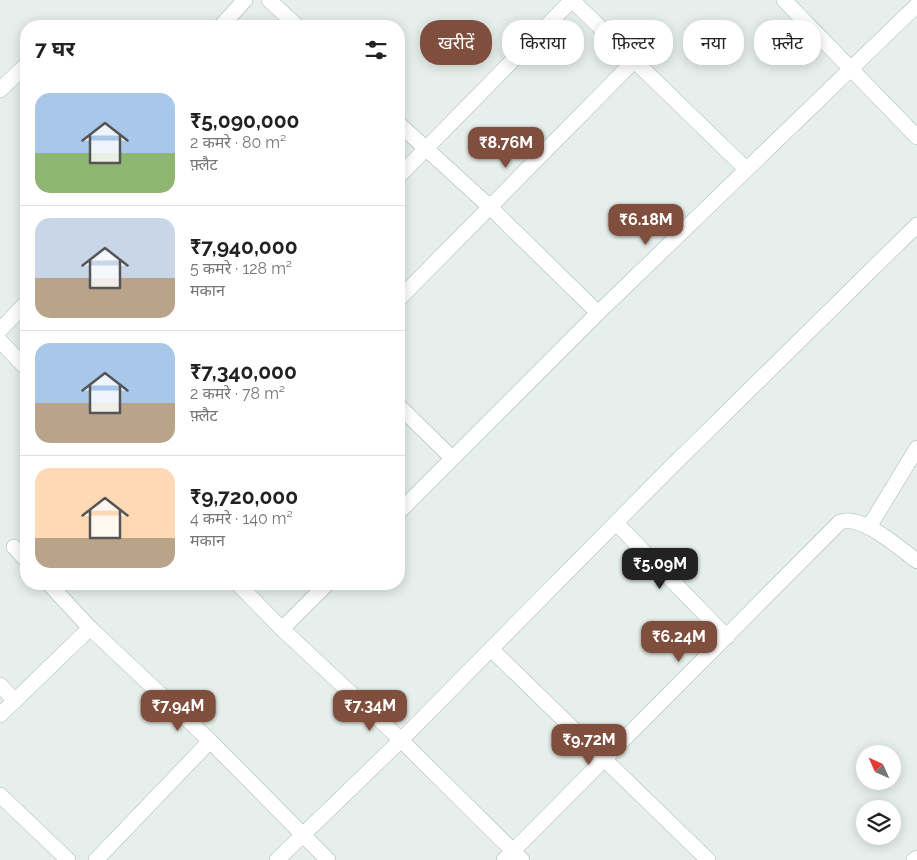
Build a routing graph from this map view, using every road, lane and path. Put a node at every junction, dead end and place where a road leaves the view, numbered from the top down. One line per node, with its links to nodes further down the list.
1 (245, 0): 6 (street)
2 (572, 0): 8 (street); 16 (street)
3 (784, 0): 11 (street)
4 (277, 2): 7 (street)
5 (917, 5): 11 (street)
6 (227, 20)
7 (292, 20)
8 (594, 21)
9 (630, 65): 19 (street)
10 (640, 65): 18 (street)
11 (852, 69): 15 (street); 18 (street)
12 (20, 71): 13 (street)
13 (0, 90)
14 (405, 130): 16 (street)
15 (917, 137)
16 (424, 149): 17 (street); 19 (street)
17 (405, 170)
18 (746, 170): 23 (street)
19 (490, 207): 21 (street); 23 (street)
20 (917, 225): 31 (street)
21 (405, 293)
22 (20, 309): 24 (street)
23 (598, 313): 29 (street)
24 (0, 330)
25 (0, 341): 26 (street)
26 (20, 362)
27 (405, 412): 29 (street)
28 (917, 448): 32 (street)
29 (452, 458): 30 (street)
30 (405, 506)
31 (616, 523): 41 (street); 42 (street)
32 (869, 527): 35 (street); 41 (street)
33 (14, 547): 34 (street)
34 (20, 554)
35 (917, 561)
36 (55, 590): 39 (street)
37 (244, 590): 40 (street)
38 (321, 590): 40 (street)
39 (90, 628): 44 (street); 47 (street)
40 (282, 629): 46 (street)
41 (727, 636): 48 (street)
42 (491, 649): 46 (street); 48 (street)
43 (0, 685): 44 (street)
44 (15, 700): 45 (street)
45 (0, 716)
46 (401, 740): 50 (street); 51 (street)
47 (210, 741): 50 (street); 53 (street)
48 (605, 760): 51 (street); 56 (street)
49 (0, 795): 52 (street)
50 (302, 835): 54 (street); 55 (street)
51 (513, 857)
52 (68, 860)
53 (96, 860)
54 (277, 860)
55 (328, 860)
56 (708, 860)

